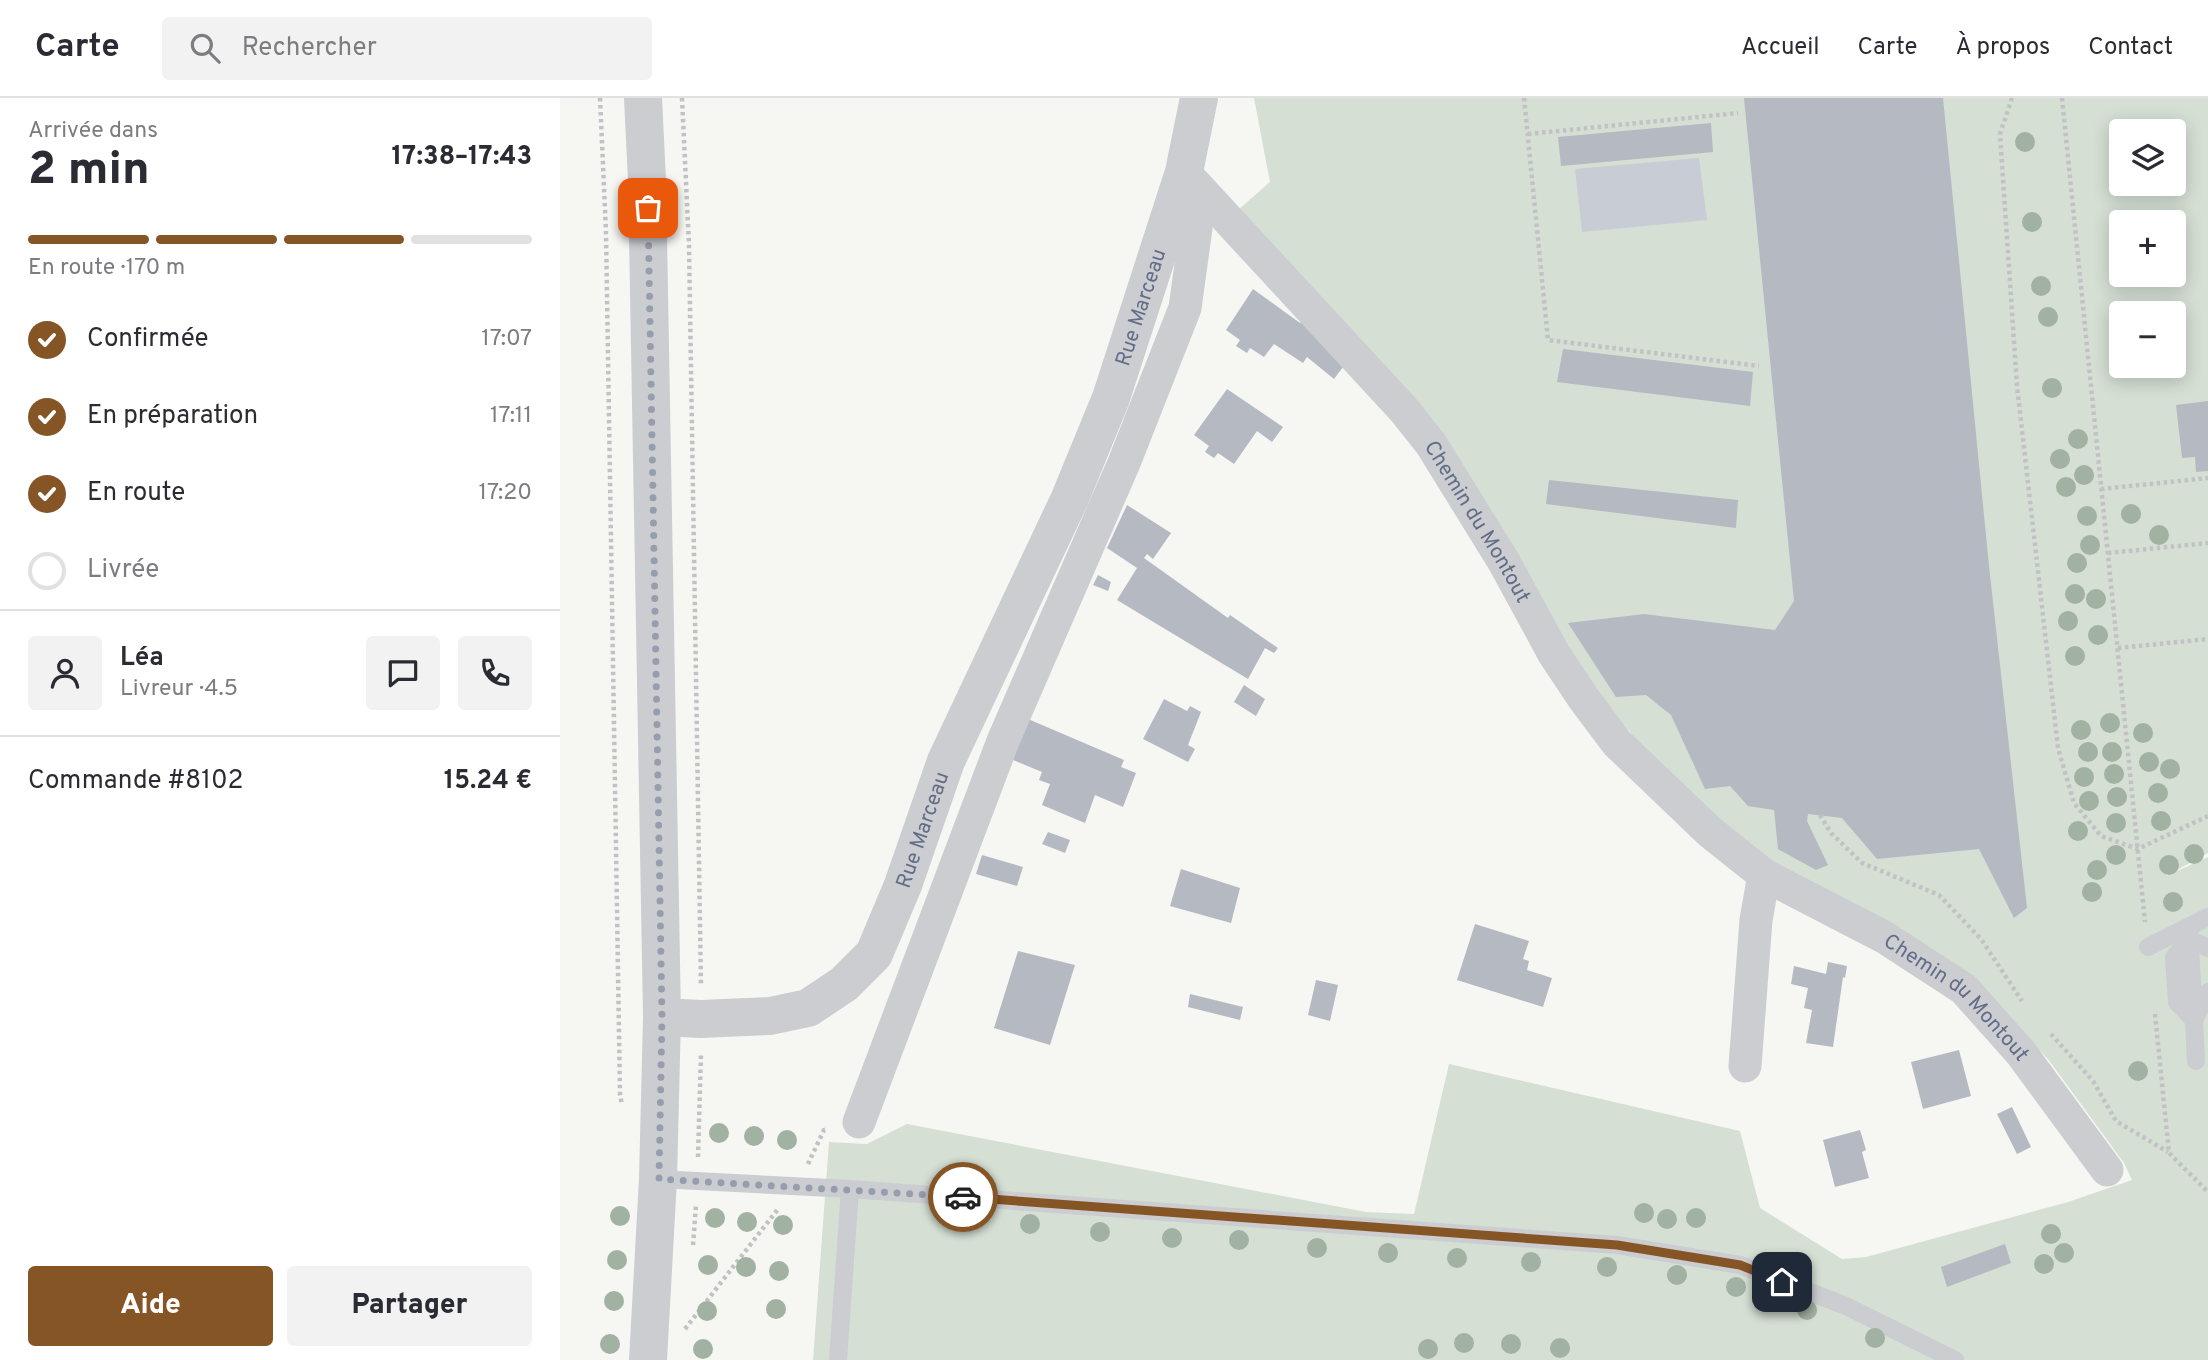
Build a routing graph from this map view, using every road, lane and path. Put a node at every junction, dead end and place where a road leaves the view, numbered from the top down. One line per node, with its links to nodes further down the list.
1 (600, 98): 35 (path)
2 (643, 98): 29 (street)
3 (682, 98): 30 (path)
4 (1199, 98): 10 (street, Rue Marceau)
5 (1524, 98): 9 (path)
6 (2012, 98): 20 (path)
7 (2062, 98): 13 (path)
8 (1738, 113): 9 (path)
9 (1528, 134): 11 (path)
10 (1184, 172): 21 (street, Chemin du Montout); 30 (street, Rue Marceau); 36 (street, Rue Marceau)
11 (1759, 366)
12 (2208, 478): 13 (path)
13 (2101, 489): 15 (path)
14 (2208, 543): 15 (path)
15 (2108, 554): 17 (path)
16 (2208, 639): 17 (path)
17 (2118, 648): 20 (path)
18 (1819, 815): 27 (path)
19 (2208, 816): 20 (path)
20 (2138, 849): 24 (path)
21 (1764, 875): 34 (street); 38 (street, Chemin du Montout)
22 (2208, 918): 23 (lane)
23 (2189, 933): 24 (lane); 25 (lane); 31 (lane)
24 (2148, 947)
25 (2208, 948)
26 (2208, 992): 31 (lane)
27 (2023, 1002)
28 (2153, 1002): 37 (path)
29 (662, 1017): 30 (street, Rue Marceau); 39 (street)
30 (701, 1019): 40 (path)
31 (2194, 1020): 33 (lane)
32 (2049, 1032): 37 (path)
33 (2196, 1061)
34 (1745, 1066)
35 (620, 1094)
36 (859, 1122): 41 (path)
37 (2169, 1153): 43 (path)
38 (2107, 1170)
39 (659, 1179): 40 (lane); 45 (street)
40 (698, 1181): 41 (lane)
41 (796, 1187): 42 (lane); 44 (path)
42 (850, 1189): 46 (lane); 47 (lane)
43 (2208, 1192)
44 (687, 1327)
45 (648, 1360)
46 (838, 1360)
47 (1955, 1360)

